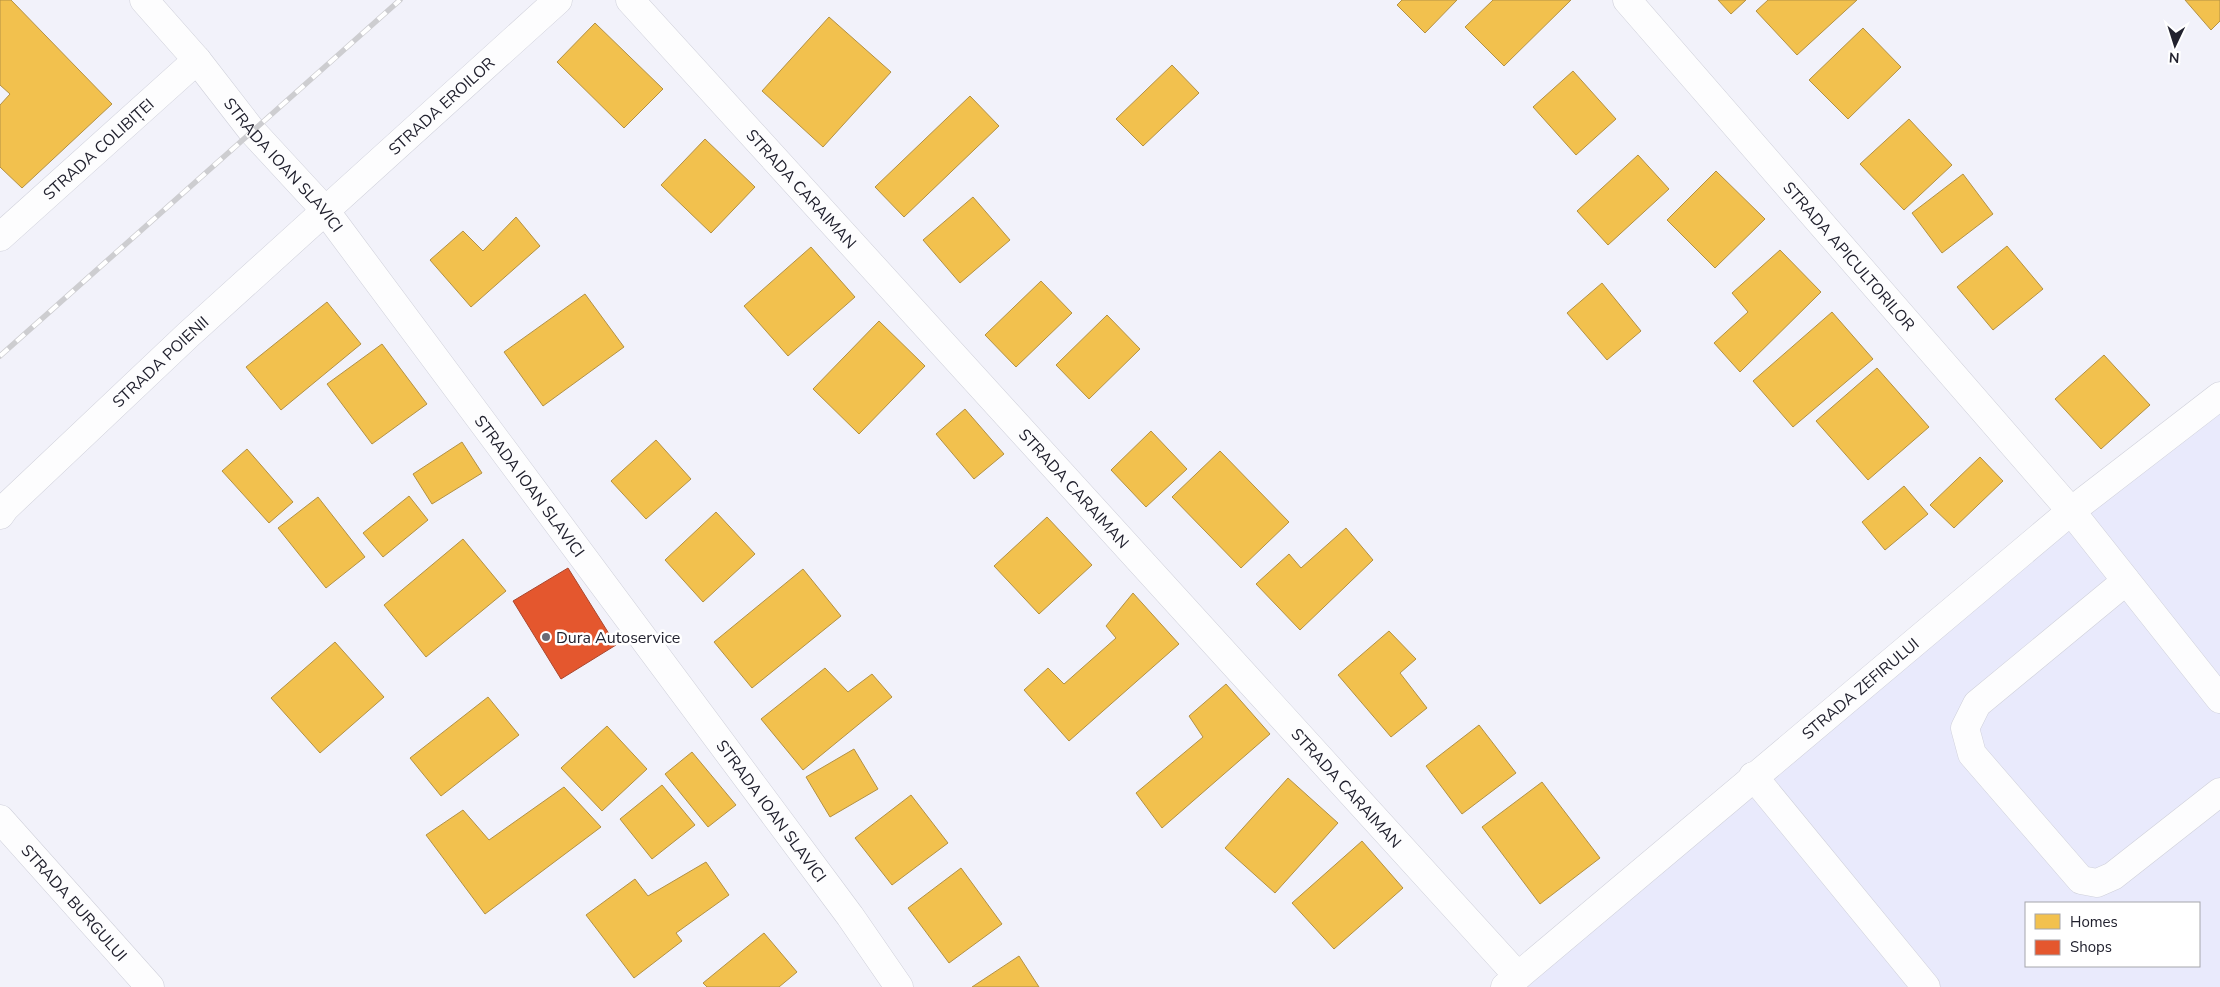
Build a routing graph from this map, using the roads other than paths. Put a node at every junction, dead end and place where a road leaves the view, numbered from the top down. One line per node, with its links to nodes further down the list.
1 (144, 0): 5 (street, STRADA IOAN SLAVICI)
2 (558, 0): 6 (street, STRADA EROILOR)
3 (630, 0): 16 (street, STRADA CARAIMAN)
4 (1627, 0): 9 (street, STRADA APICULTORILOR)
5 (197, 60): 6 (street, STRADA IOAN SLAVICI); 7 (street, STRADA COLIBIȚEI)
6 (324, 210): 10 (street, STRADA POIENII); 18 (street, STRADA IOAN SLAVICI)
7 (0, 237)
8 (2220, 396): 9 (street, STRADA ZEFIRULUI)
9 (2071, 511): 11 (street, STRADA APICULTORILOR); 13 (street, STRADA ZEFIRULUI)
10 (0, 515)
11 (2126, 581): 12 (street, STRADA APICULTORILOR); 14 (street)
12 (2220, 699)
13 (1753, 776): 16 (street, STRADA ZEFIRULUI); 19 (street)
14 (2220, 792)
15 (0, 819): 17 (street, STRADA BURGULUI)
16 (1512, 982)
17 (150, 987)
18 (898, 987)
19 (1926, 987)

